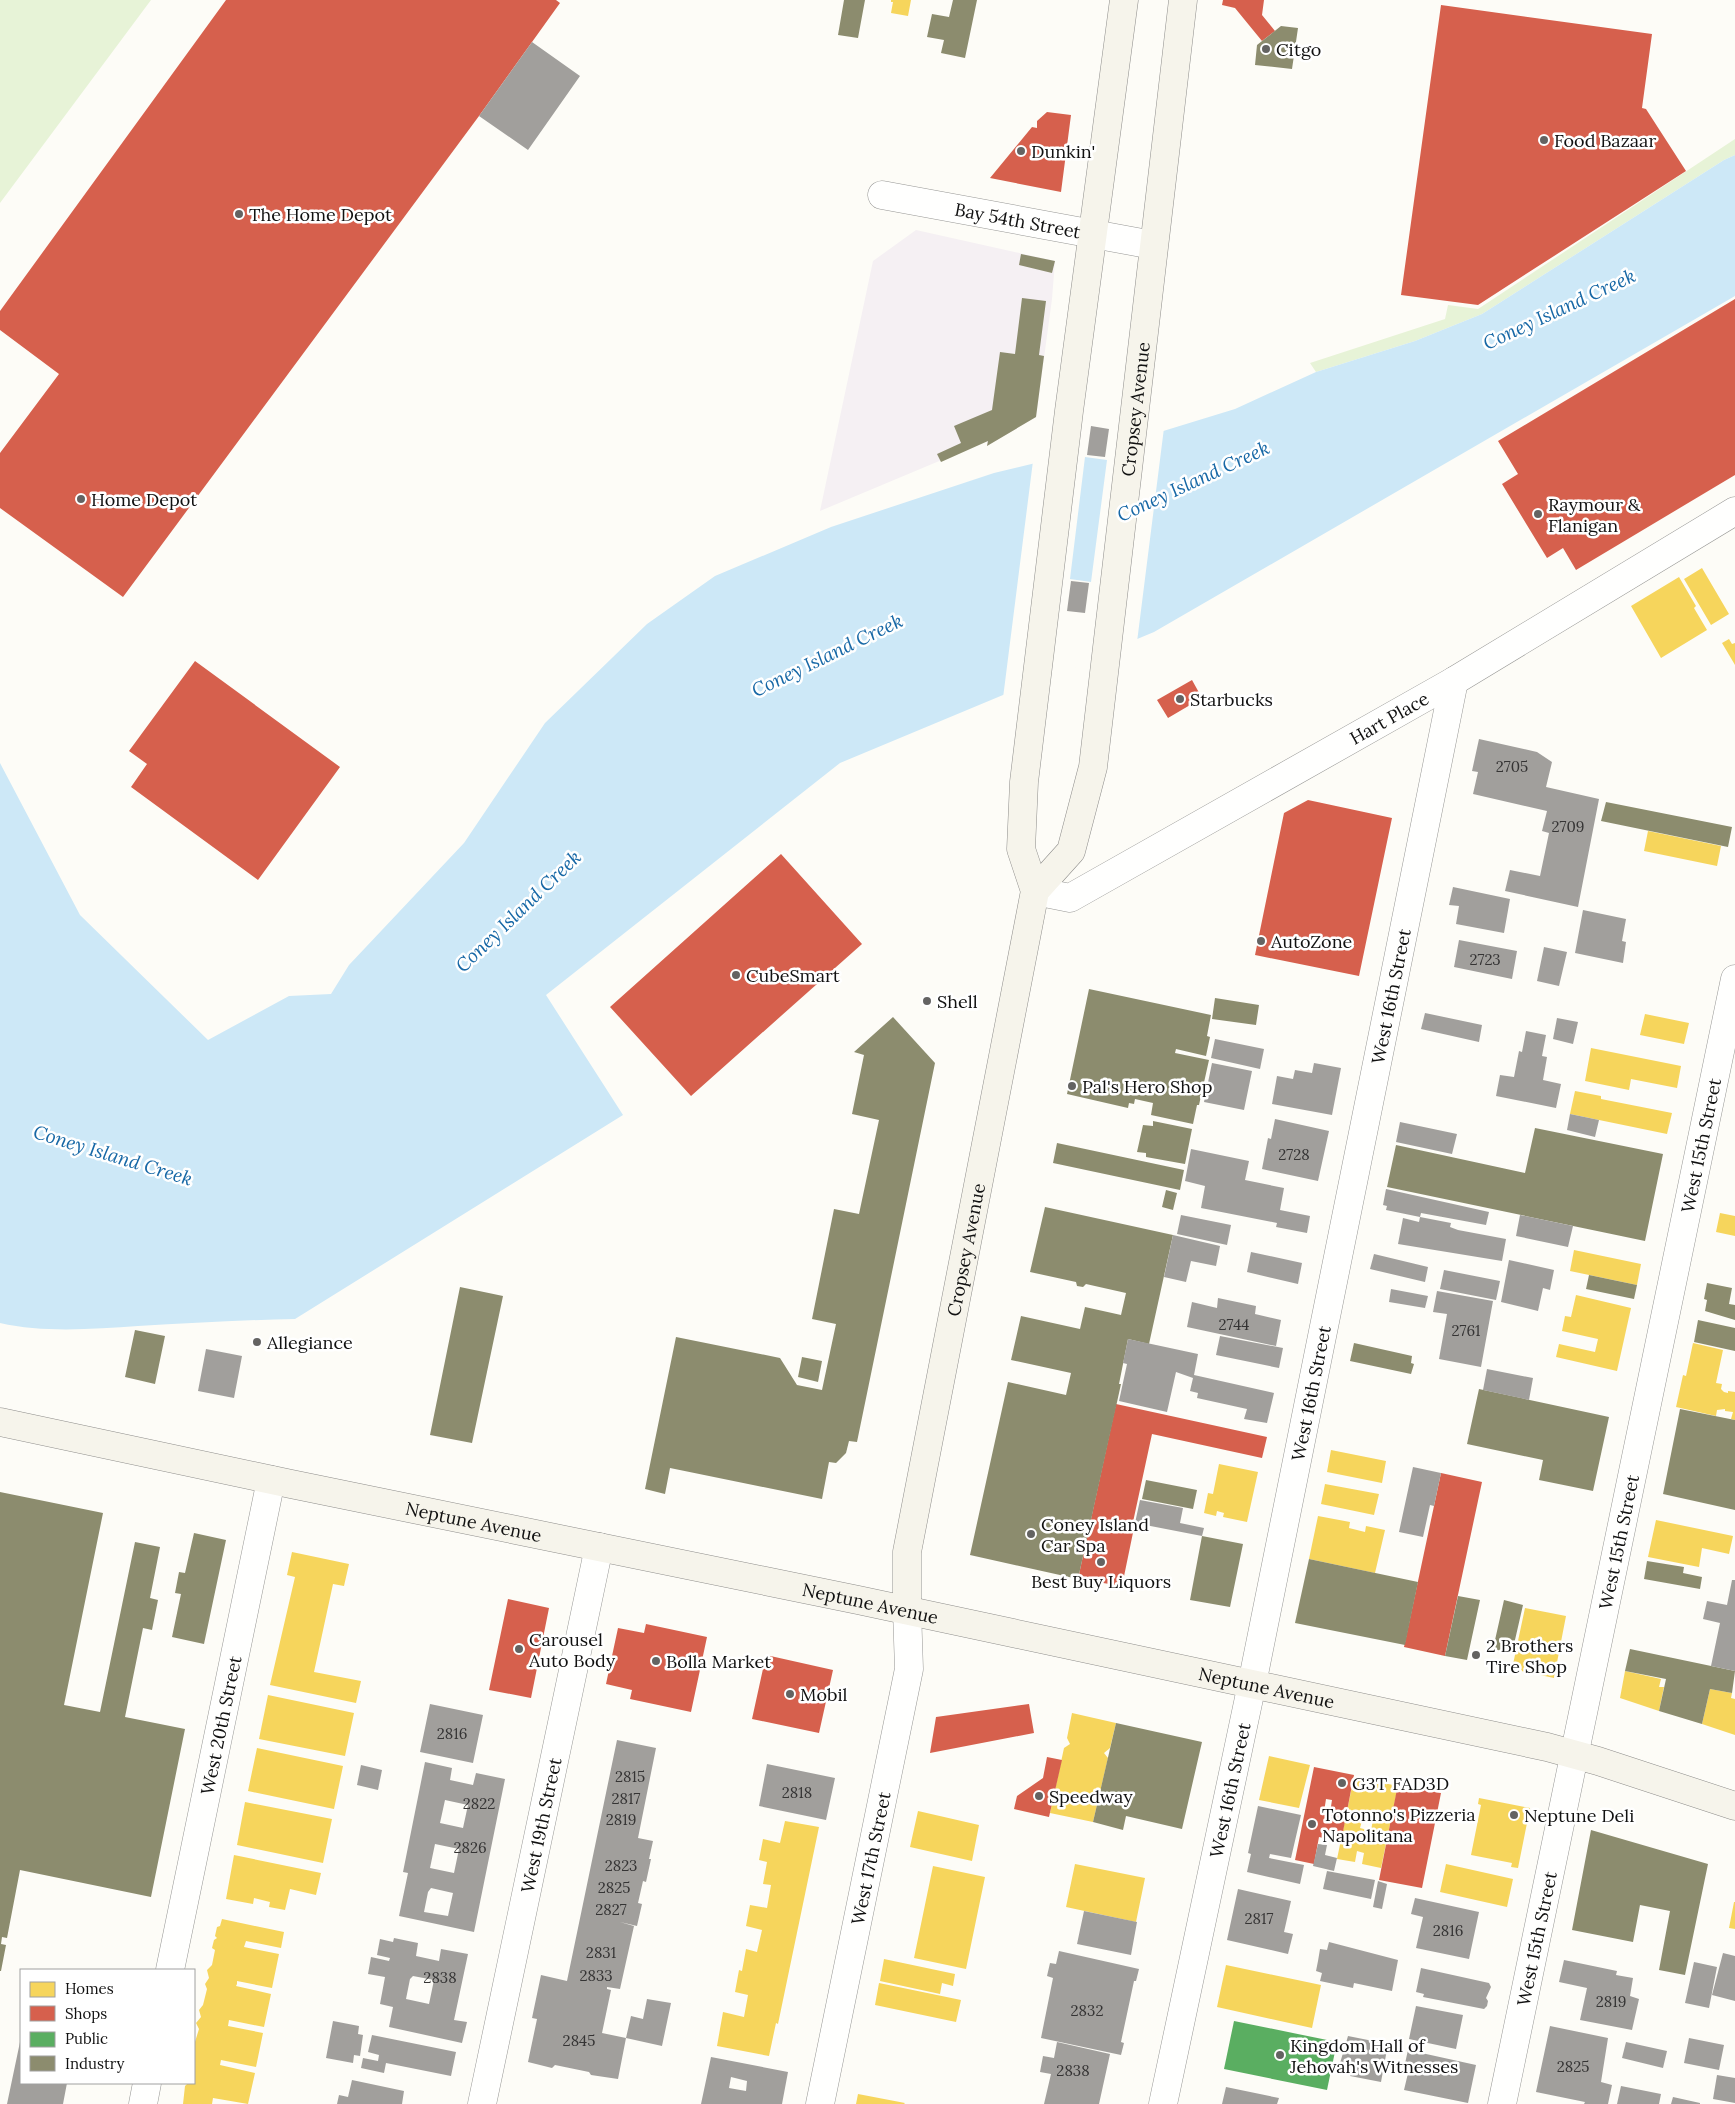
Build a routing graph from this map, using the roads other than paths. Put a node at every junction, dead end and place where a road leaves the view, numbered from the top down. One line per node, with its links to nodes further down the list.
1 (1124, 0): 4 (main road, Cropsey Avenue)
2 (1183, 0): 5 (main road, Cropsey Avenue)
3 (882, 194): 4 (street, Bay 54th Street)
4 (1094, 235): 5 (street, Bay 54th Street); 8 (main road, Cropsey Avenue)
5 (1153, 246): 8 (main road, Cropsey Avenue)
6 (1735, 511): 7 (street, Hart Place)
7 (1454, 681): 8 (street, Hart Place); 14 (street, West 16th Street)
8 (1035, 891): 13 (main road, Cropsey Avenue)
9 (1735, 979): 15 (street, West 15th Street)
10 (0, 1422): 11 (main road, Neptune Avenue)
11 (271, 1480): 12 (main road, Neptune Avenue); 17 (street, West 20th Street)
12 (599, 1547): 13 (main road, Neptune Avenue); 20 (street, West 19th Street)
13 (908, 1610): 14 (main road, Neptune Avenue); 21 (street, West 17th Street)
14 (1252, 1684): 15 (main road, Neptune Avenue); 22 (street, West 16th Street)
15 (1575, 1754): 16 (main road, Neptune Avenue); 23 (street, West 15th Street)
16 (1735, 1806)
17 (170, 1969)
18 (147, 2084): 19 (street)
19 (143, 2104)
20 (482, 2104)
21 (820, 2104)
22 (1163, 2104)
23 (1502, 2104)

